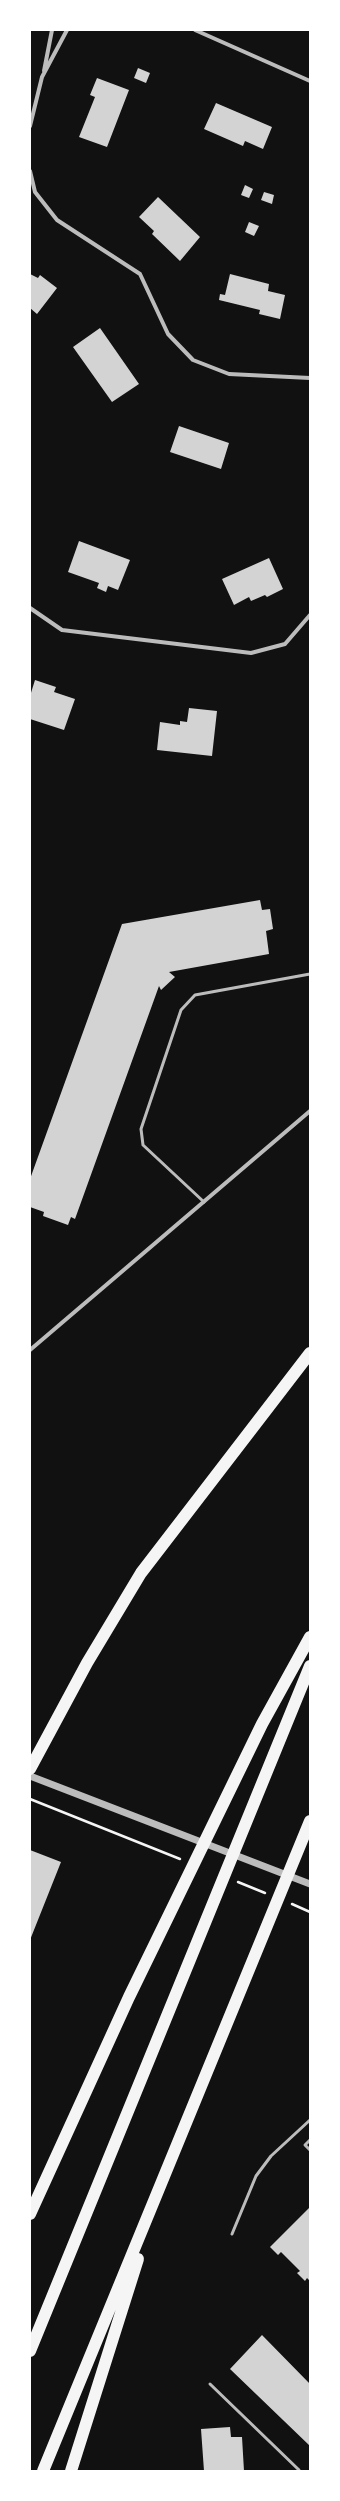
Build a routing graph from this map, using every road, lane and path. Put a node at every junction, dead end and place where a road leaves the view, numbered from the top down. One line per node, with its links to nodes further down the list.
1 (52, 30): 4 (street)
2 (67, 30): 4 (street)
3 (195, 30): 5 (street)
4 (42, 77): 6 (street)
5 (310, 81)
6 (30, 126)
7 (30, 171): 8 (street)
8 (310, 378)
9 (30, 608): 10 (street)
10 (310, 615)
11 (310, 974): 13 (lane)
12 (310, 1111): 13 (street)
13 (204, 1202): 14 (street)
14 (30, 1350)
15 (310, 1352): 18 (highway)
16 (310, 1637): 28 (highway)
17 (310, 1666): 30 (highway)
18 (30, 1769)
19 (30, 1776): 23 (street)
20 (30, 1799): 22 (path)
21 (310, 1821): 27 (highway)
22 (150, 1846)
23 (310, 1884)
24 (310, 2120): 29 (lane)
25 (310, 2140): 26 (lane)
26 (310, 2150)
27 (164, 2179): 32 (highway); 33 (highway)
28 (30, 2214)
29 (232, 2234)
30 (30, 2351)
31 (210, 2384): 34 (lane)
32 (43, 2471)
33 (71, 2471)
34 (299, 2471)

